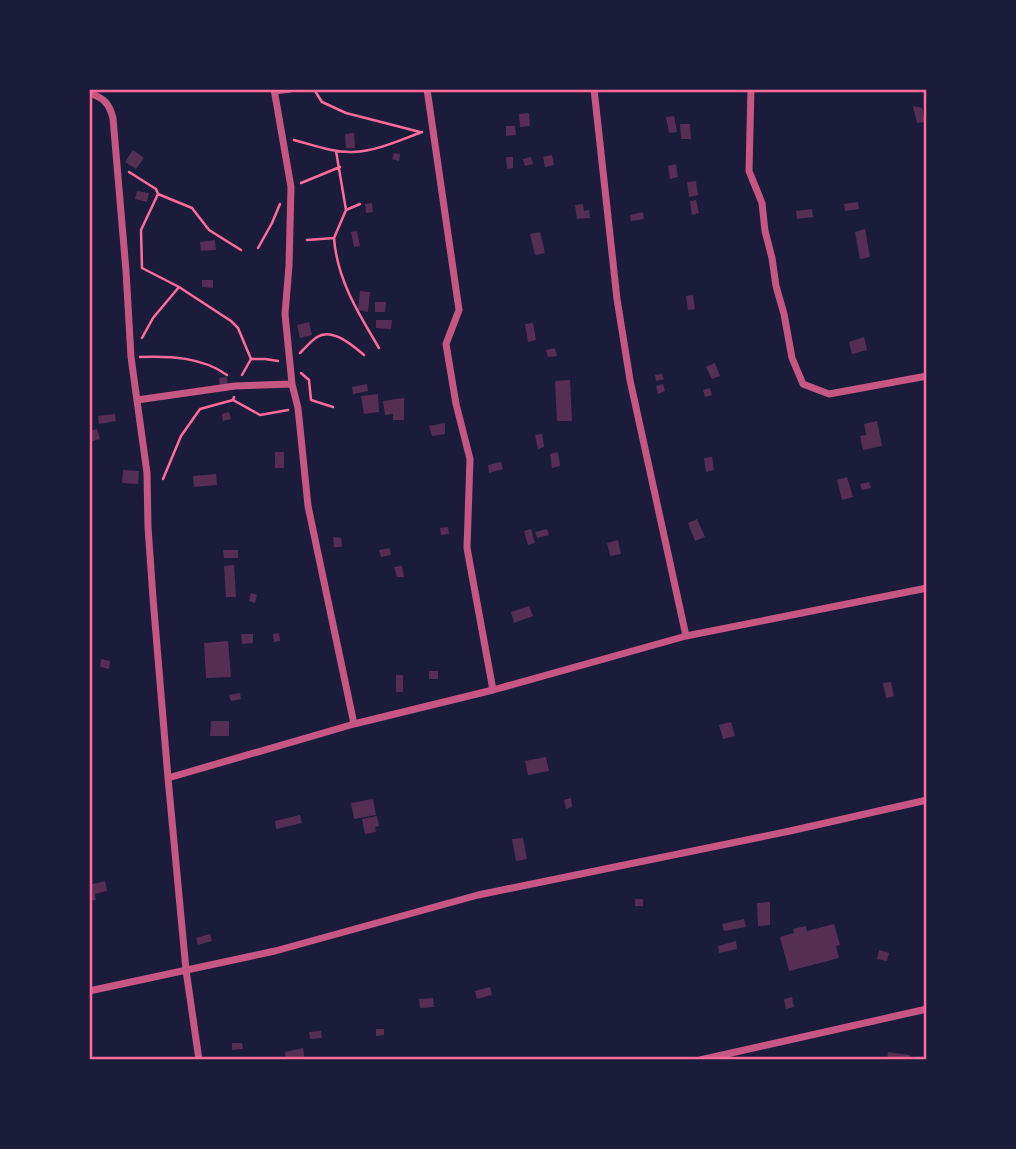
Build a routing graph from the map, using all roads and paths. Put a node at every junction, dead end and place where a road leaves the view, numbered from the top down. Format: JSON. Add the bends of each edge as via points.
{"nodes":[{"id":1,"x":290,"y":89,"type":"edge"},
{"id":2,"x":308,"y":89,"type":"edge"},
{"id":3,"x":428,"y":89,"type":"edge"},
{"id":4,"x":594,"y":89,"type":"edge"},
{"id":5,"x":751,"y":89,"type":"edge"},
{"id":6,"x":274,"y":90,"type":"edge"},
{"id":7,"x":89,"y":93,"type":"edge"},
{"id":8,"x":282,"y":137,"type":"junction"},
{"id":9,"x":336,"y":151,"type":"junction"},
{"id":10,"x":116,"y":164,"type":"junction"},
{"id":11,"x":158,"y":194,"type":"junction"},
{"id":12,"x":360,"y":204,"type":"dead end"},
{"id":13,"x":346,"y":210,"type":"junction"},
{"id":14,"x":334,"y":238,"type":"junction"},
{"id":15,"x":307,"y":240,"type":"dead end"},
{"id":16,"x":242,"y":250,"type":"dead end"},
{"id":17,"x":179,"y":286,"type":"junction"},
{"id":18,"x":142,"y":337,"type":"dead end"},
{"id":19,"x":379,"y":348,"type":"dead end"},
{"id":20,"x":364,"y":355,"type":"dead end"},
{"id":21,"x":131,"y":357,"type":"junction"},
{"id":22,"x":251,"y":359,"type":"junction"},
{"id":23,"x":290,"y":363,"type":"junction"},
{"id":24,"x":927,"y":376,"type":"edge"},
{"id":25,"x":292,"y":384,"type":"junction"},
{"id":26,"x":236,"y":386,"type":"junction"},
{"id":27,"x":137,"y":400,"type":"junction"},
{"id":28,"x":233,"y":400,"type":"junction"},
{"id":29,"x":311,"y":400,"type":"junction"},
{"id":30,"x":333,"y":407,"type":"dead end"},
{"id":31,"x":298,"y":408,"type":"junction"},
{"id":32,"x":163,"y":480,"type":"dead end"},
{"id":33,"x":927,"y":588,"type":"edge"},
{"id":34,"x":686,"y":636,"type":"junction"},
{"id":35,"x":493,"y":690,"type":"junction"},
{"id":36,"x":354,"y":724,"type":"junction"},
{"id":37,"x":168,"y":778,"type":"junction"},
{"id":38,"x":927,"y":800,"type":"edge"},
{"id":39,"x":186,"y":970,"type":"junction"},
{"id":40,"x":89,"y":991,"type":"edge"},
{"id":41,"x":927,"y":1009,"type":"edge"},
{"id":42,"x":200,"y":1060,"type":"edge"},
{"id":43,"x":700,"y":1060,"type":"edge"}],
"edges":[{"from":1,"to":6,"type":"street"},
{"from":2,"to":9,"type":"path","via":[[315,91],[322,103],[346,113],[422,132],[372,150]]},
{"from":3,"to":35,"type":"street","via":[[458,310],[446,344],[470,459],[467,548]]},
{"from":4,"to":34,"type":"street","via":[[630,380]]},
{"from":5,"to":24,"type":"street","via":[[749,170],[762,203],[792,358],[803,384],[830,394]]},
{"from":6,"to":8,"type":"street"},
{"from":7,"to":10,"type":"street","via":[[111,108]]},
{"from":8,"to":9,"type":"path"},
{"from":8,"to":23,"type":"street","via":[[291,187],[285,314]]},
{"from":9,"to":13,"type":"path"},
{"from":10,"to":11,"type":"path"},
{"from":10,"to":21,"type":"street"},
{"from":11,"to":16,"type":"path","via":[[192,208],[209,230]]},
{"from":11,"to":17,"type":"path","via":[[141,230],[142,268]]},
{"from":12,"to":13,"type":"path"},
{"from":13,"to":14,"type":"path"},
{"from":14,"to":15,"type":"path"},
{"from":14,"to":19,"type":"path","via":[[335,257],[353,305]]},
{"from":17,"to":18,"type":"path"},
{"from":17,"to":22,"type":"path","via":[[238,328]]},
{"from":20,"to":23,"type":"path","via":[[340,337],[322,334]]},
{"from":21,"to":26,"type":"path","via":[[169,356],[206,363]]},
{"from":21,"to":27,"type":"street"},
{"from":22,"to":23,"type":"path"},
{"from":22,"to":26,"type":"path"},
{"from":23,"to":25,"type":"street"},
{"from":23,"to":29,"type":"path","via":[[309,380]]},
{"from":25,"to":26,"type":"street"},
{"from":25,"to":31,"type":"street"},
{"from":26,"to":27,"type":"street"},
{"from":26,"to":28,"type":"path"},
{"from":27,"to":37,"type":"street","via":[[147,473]]},
{"from":28,"to":31,"type":"path","via":[[260,415]]},
{"from":28,"to":32,"type":"path","via":[[200,409],[181,436]]},
{"from":29,"to":30,"type":"path"},
{"from":29,"to":31,"type":"path","via":[[307,407]]},
{"from":31,"to":36,"type":"street","via":[[308,506]]},
{"from":33,"to":34,"type":"street"},
{"from":34,"to":35,"type":"street"},
{"from":35,"to":36,"type":"street"},
{"from":36,"to":37,"type":"street"},
{"from":37,"to":39,"type":"street"},
{"from":38,"to":39,"type":"street","via":[[478,895],[275,951]]},
{"from":39,"to":40,"type":"street"},
{"from":39,"to":42,"type":"street"},
{"from":41,"to":43,"type":"street"}]}
